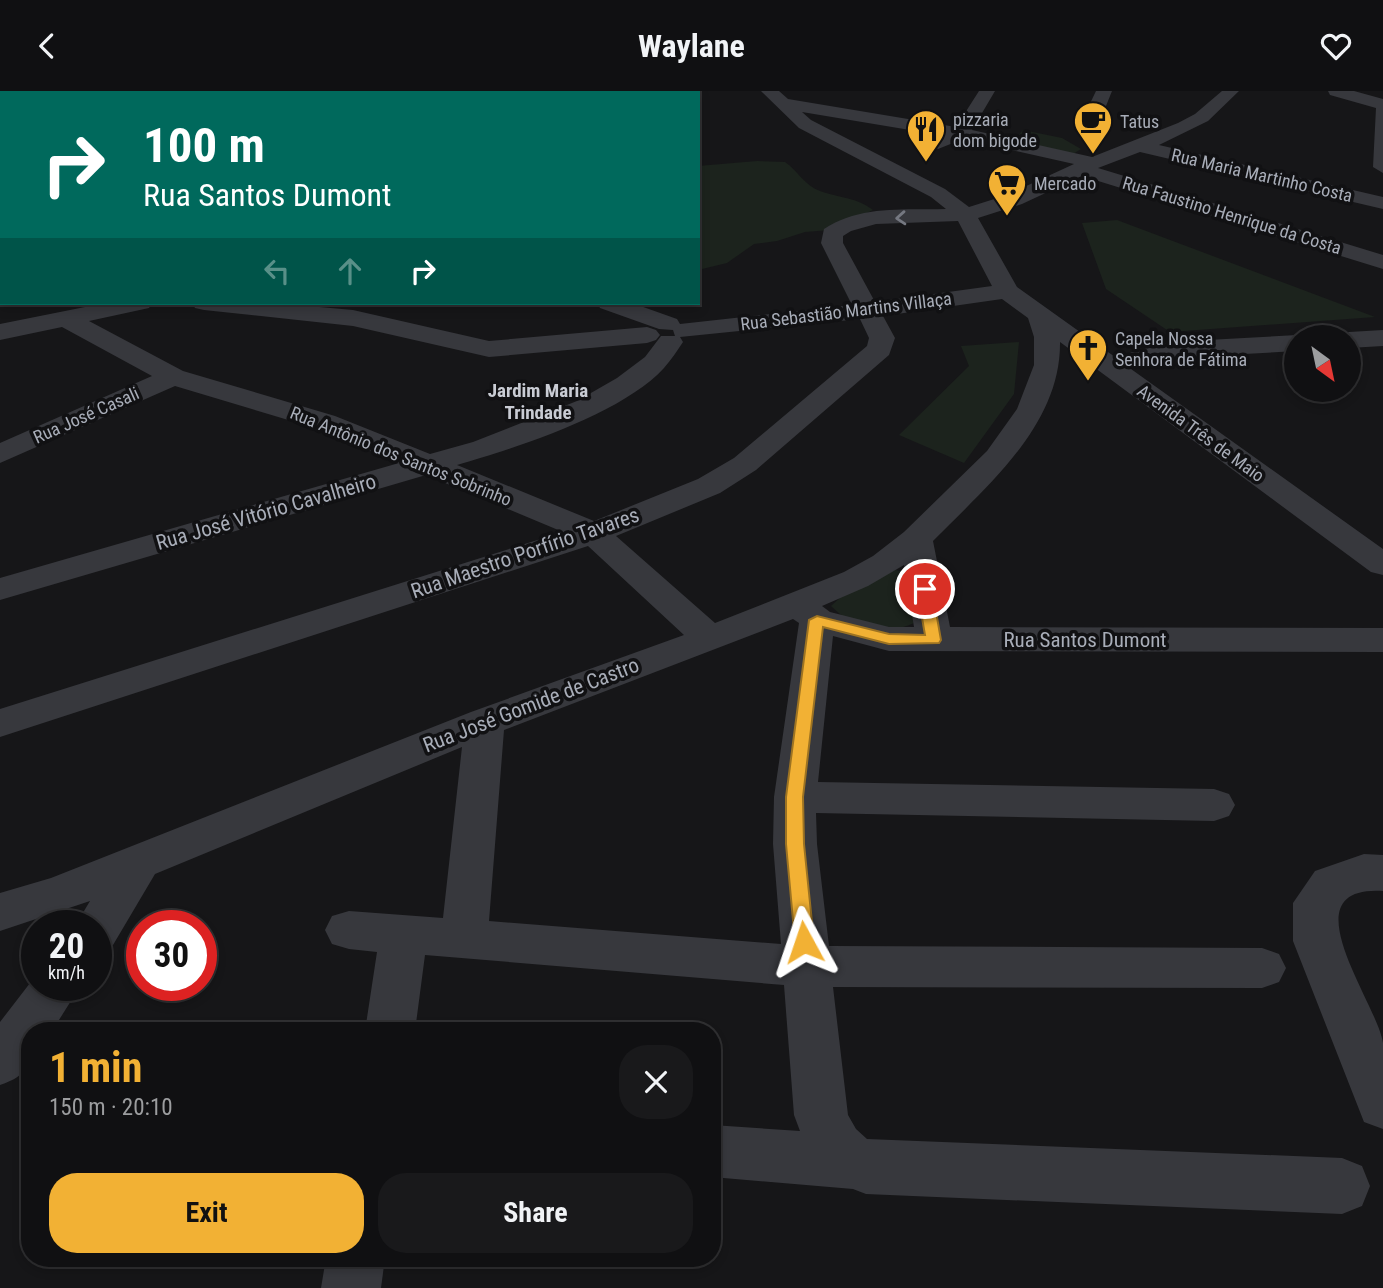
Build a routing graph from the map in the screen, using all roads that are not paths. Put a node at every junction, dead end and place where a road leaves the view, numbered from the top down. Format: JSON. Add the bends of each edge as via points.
{"nodes":[{"id":1,"x":987,"y":91,"type":"edge"},
{"id":2,"x":1104,"y":91,"type":"edge"},
{"id":3,"x":1231,"y":91,"type":"edge"},
{"id":4,"x":1336,"y":91,"type":"edge"},
{"id":5,"x":774,"y":97,"type":"edge"},
{"id":6,"x":866,"y":99,"type":"dead end"},
{"id":7,"x":1383,"y":105,"type":"edge"},
{"id":8,"x":1383,"y":111,"type":"edge"},
{"id":9,"x":851,"y":114,"type":"junction"},
{"id":10,"x":1093,"y":116,"type":"dead end"},
{"id":11,"x":961,"y":133,"type":"junction"},
{"id":12,"x":1141,"y":147,"type":"junction"},
{"id":13,"x":904,"y":158,"type":"junction"},
{"id":14,"x":1086,"y":166,"type":"junction"},
{"id":15,"x":1383,"y":167,"type":"edge"},
{"id":16,"x":1383,"y":177,"type":"edge"},
{"id":17,"x":1380,"y":202,"type":"edge"},
{"id":18,"x":965,"y":214,"type":"junction"},
{"id":19,"x":1383,"y":262,"type":"edge"},
{"id":20,"x":1007,"y":291,"type":"junction"},
{"id":21,"x":131,"y":305,"type":"edge"},
{"id":22,"x":224,"y":305,"type":"edge"},
{"id":23,"x":613,"y":305,"type":"edge"},
{"id":24,"x":866,"y":311,"type":"junction"},
{"id":25,"x":1039,"y":313,"type":"junction"},
{"id":26,"x":65,"y":319,"type":"junction"},
{"id":27,"x":0,"y":332,"type":"edge"},
{"id":28,"x":668,"y":333,"type":"junction"},
{"id":29,"x":1383,"y":338,"type":"edge"},
{"id":30,"x":1362,"y":339,"type":"edge"},
{"id":31,"x":1284,"y":344,"type":"edge"},
{"id":32,"x":1111,"y":366,"type":"junction"},
{"id":33,"x":173,"y":377,"type":"junction"},
{"id":34,"x":0,"y":454,"type":"edge"},
{"id":35,"x":427,"y":465,"type":"junction"},
{"id":36,"x":594,"y":533,"type":"junction"},
{"id":37,"x":916,"y":539,"type":"junction"},
{"id":38,"x":1376,"y":556,"type":"edge"},
{"id":39,"x":0,"y":589,"type":"edge"},
{"id":40,"x":806,"y":612,"type":"junction"},
{"id":41,"x":709,"y":638,"type":"junction"},
{"id":42,"x":934,"y":640,"type":"junction"},
{"id":43,"x":1383,"y":641,"type":"edge"},
{"id":44,"x":485,"y":722,"type":"junction"},
{"id":45,"x":0,"y":723,"type":"edge"},
{"id":46,"x":795,"y":797,"type":"junction"},
{"id":47,"x":1214,"y":805,"type":"dead end"},
{"id":48,"x":140,"y":860,"type":"junction"},
{"id":49,"x":1383,"y":873,"type":"edge"},
{"id":50,"x":109,"y":910,"type":"edge"},
{"id":51,"x":0,"y":912,"type":"edge"},
{"id":52,"x":349,"y":930,"type":"dead end"},
{"id":53,"x":404,"y":934,"type":"junction"},
{"id":54,"x":464,"y":939,"type":"junction"},
{"id":55,"x":807,"y":966,"type":"junction"},
{"id":56,"x":1262,"y":968,"type":"dead end"},
{"id":57,"x":45,"y":1001,"type":"edge"},
{"id":58,"x":30,"y":1022,"type":"edge"},
{"id":59,"x":391,"y":1022,"type":"edge"},
{"id":60,"x":21,"y":1034,"type":"edge"},
{"id":61,"x":0,"y":1062,"type":"edge"},
{"id":62,"x":1383,"y":1104,"type":"edge"},
{"id":63,"x":721,"y":1152,"type":"edge"},
{"id":64,"x":855,"y":1162,"type":"junction"},
{"id":65,"x":1342,"y":1187,"type":"dead end"},
{"id":66,"x":354,"y":1267,"type":"edge"},
{"id":67,"x":351,"y":1288,"type":"edge"}],
"edges":[{"from":1,"to":11,"type":"street"},
{"from":2,"to":10,"type":"street"},
{"from":3,"to":12,"type":"street","via":[[1194,120]]},
{"from":4,"to":7,"type":"street"},
{"from":5,"to":9,"type":"street","name":"Rua Faustino Henrique da Costa"},
{"from":5,"to":13,"type":"street","name":"Avenida Três de Maio","via":[[805,124]]},
{"from":6,"to":9,"type":"street"},
{"from":8,"to":15,"type":"street"},
{"from":9,"to":11,"type":"street","name":"Rua Faustino Henrique da Costa"},
{"from":11,"to":13,"type":"street"},
{"from":11,"to":14,"type":"street","name":"Rua Faustino Henrique da Costa"},
{"from":12,"to":14,"type":"street"},
{"from":12,"to":17,"type":"street","name":"Rua Maria Martinho Costa"},
{"from":13,"to":18,"type":"street","name":"Avenida Três de Maio"},
{"from":14,"to":18,"type":"street"},
{"from":14,"to":19,"type":"street","name":"Rua Faustino Henrique da Costa"},
{"from":16,"to":17,"type":"street"},
{"from":18,"to":20,"type":"street","name":"Avenida Três de Maio"},
{"from":18,"to":24,"type":"street","name":"Rua Maestro Porfírio Tavares","one_way":true,"via":[[864,220],[838,227],[832,243]]},
{"from":20,"to":24,"type":"street","name":"Rua Sebastião Martins Villaça"},
{"from":20,"to":25,"type":"street","name":"Avenida Três de Maio"},
{"from":21,"to":26,"type":"street"},
{"from":22,"to":28,"type":"street","name":"Rua Sebastião Martins Villaça","via":[[353,318],[489,349]]},
{"from":23,"to":28,"type":"street"},
{"from":24,"to":28,"type":"street","name":"Rua Sebastião Martins Villaça"},
{"from":24,"to":36,"type":"street","name":"Rua Maestro Porfírio Tavares","via":[[882,338],[880,349],[745,464],[709,486]]},
{"from":25,"to":32,"type":"street","name":"Avenida Três de Maio"},
{"from":25,"to":37,"type":"street","name":"Rua José Gomide de Castro","via":[[1047,337],[1047,365],[1031,410],[998,457]]},
{"from":26,"to":27,"type":"street"},
{"from":26,"to":33,"type":"street","name":"Rua Antônio dos Santos Sobrinho"},
{"from":28,"to":35,"type":"street","name":"Rua José Vitório Cavalheiro","via":[[654,363],[587,407]]},
{"from":29,"to":30,"type":"street"},
{"from":31,"to":32,"type":"street","via":[[1170,350]]},
{"from":32,"to":38,"type":"street","name":"Avenida Três de Maio"},
{"from":33,"to":34,"type":"street","name":"Rua José Casali"},
{"from":33,"to":35,"type":"street","name":"Rua Antônio dos Santos Sobrinho","via":[[325,422]]},
{"from":35,"to":36,"type":"street","name":"Rua Antônio dos Santos Sobrinho"},
{"from":35,"to":39,"type":"street","name":"Rua José Vitório Cavalheiro"},
{"from":36,"to":41,"type":"street","name":"Rua Antônio dos Santos Sobrinho"},
{"from":36,"to":45,"type":"street","name":"Rua Maestro Porfírio Tavares"},
{"from":37,"to":40,"type":"street","name":"Rua José Gomide de Castro"},
{"from":37,"to":42,"type":"street"},
{"from":40,"to":41,"type":"street","name":"Rua José Gomide de Castro"},
{"from":40,"to":42,"type":"street","name":"Rua Santos Dumont","via":[[889,639]]},
{"from":40,"to":46,"type":"street"},
{"from":41,"to":44,"type":"street","name":"Rua José Gomide de Castro"},
{"from":42,"to":43,"type":"street","name":"Rua Santos Dumont"},
{"from":44,"to":48,"type":"street","name":"Rua José Gomide de Castro"},
{"from":44,"to":54,"type":"street"},
{"from":46,"to":47,"type":"street"},
{"from":46,"to":55,"type":"street"},
{"from":48,"to":50,"type":"street"},
{"from":48,"to":51,"type":"street","name":"Rua José Gomide de Castro","via":[[62,893]]},
{"from":49,"to":62,"type":"street","via":[[1364,872],[1331,884],[1316,902],[1317,941]]},
{"from":52,"to":53,"type":"street"},
{"from":53,"to":54,"type":"street"},
{"from":53,"to":59,"type":"street"},
{"from":54,"to":55,"type":"street"},
{"from":55,"to":56,"type":"street"},
{"from":55,"to":64,"type":"street","via":[[821,1115],[831,1142]]},
{"from":57,"to":58,"type":"street"},
{"from":60,"to":61,"type":"street"},
{"from":63,"to":64,"type":"street"},
{"from":64,"to":65,"type":"street","via":[[866,1167]]},
{"from":66,"to":67,"type":"street"}]}
